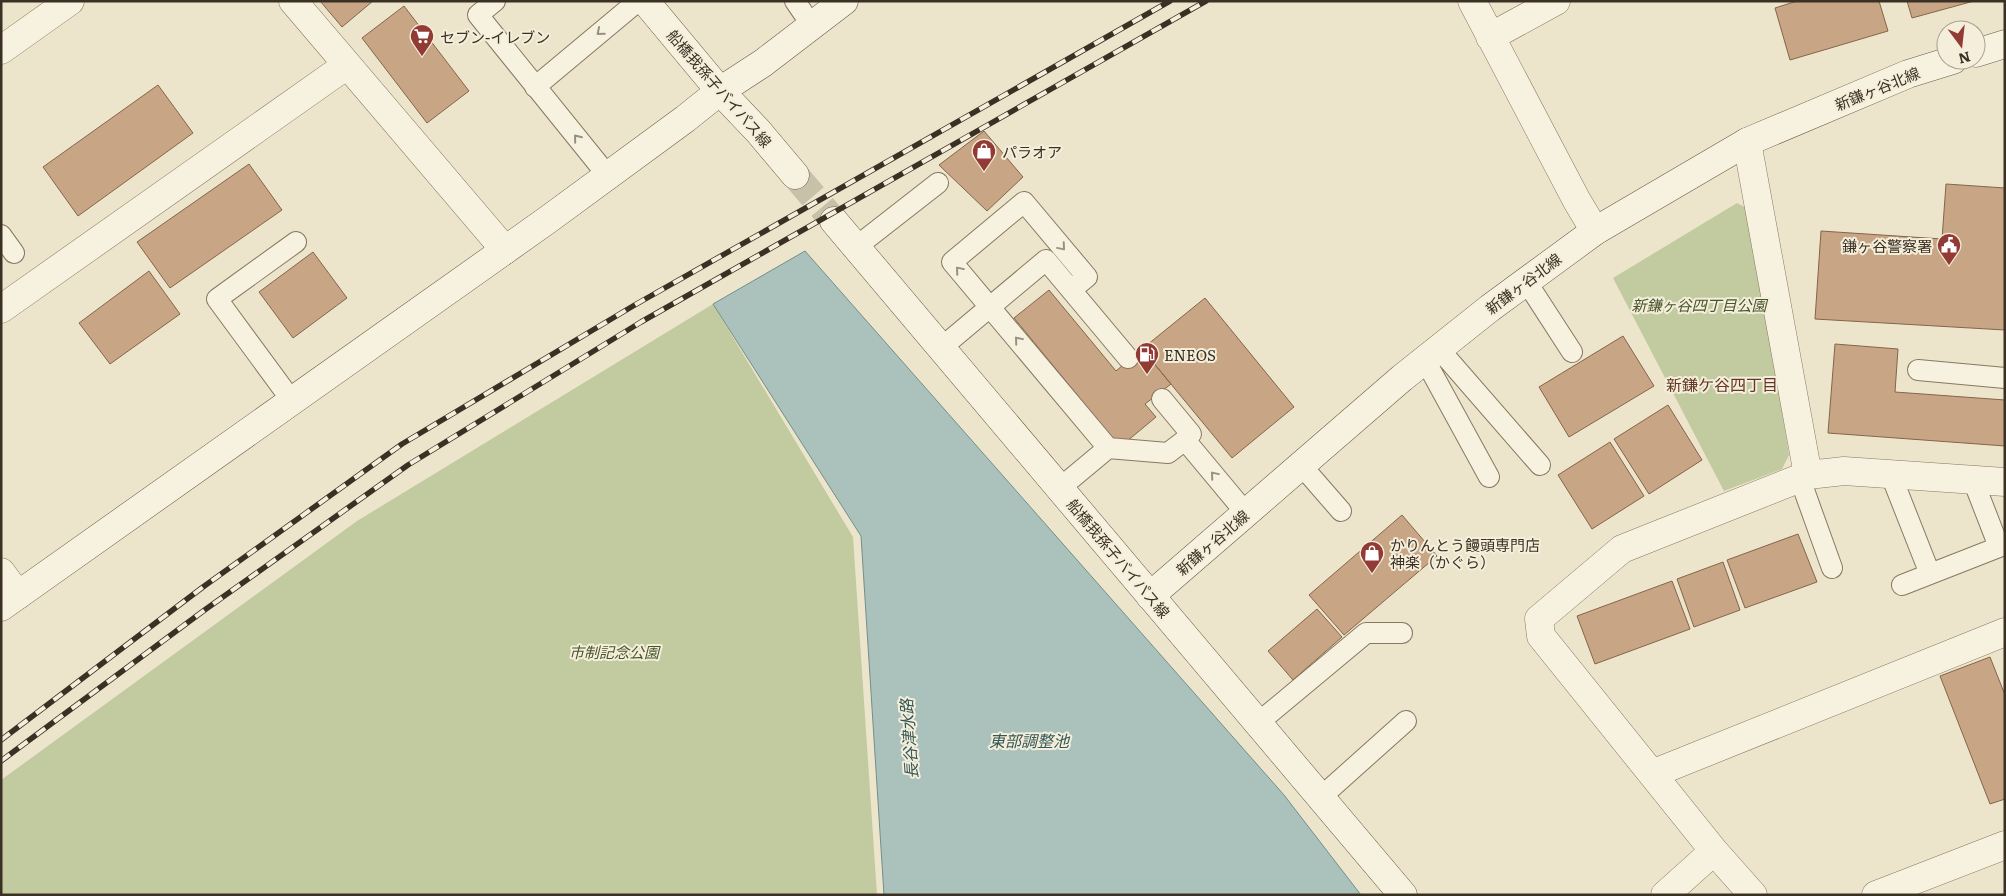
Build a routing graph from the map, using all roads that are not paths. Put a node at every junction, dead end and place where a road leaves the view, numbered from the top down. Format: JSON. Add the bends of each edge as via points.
{"nodes":[{"id":1,"x":70,"y":1,"type":"edge"},
{"id":2,"x":293,"y":1,"type":"edge"},
{"id":3,"x":495,"y":1,"type":"edge"},
{"id":4,"x":638,"y":1,"type":"edge"},
{"id":5,"x":645,"y":1,"type":"edge"},
{"id":6,"x":795,"y":1,"type":"edge"},
{"id":7,"x":844,"y":1,"type":"edge"},
{"id":8,"x":1472,"y":1,"type":"edge"},
{"id":9,"x":1556,"y":1,"type":"edge"},
{"id":10,"x":812,"y":26,"type":"junction"},
{"id":11,"x":1490,"y":37,"type":"junction"},
{"id":12,"x":2005,"y":44,"type":"edge"},
{"id":13,"x":1,"y":50,"type":"edge"},
{"id":14,"x":1986,"y":50,"type":"edge"},
{"id":15,"x":347,"y":65,"type":"junction"},
{"id":16,"x":1936,"y":65,"type":"edge"},
{"id":17,"x":535,"y":87,"type":"junction"},
{"id":18,"x":720,"y":91,"type":"junction"},
{"id":19,"x":1747,"y":142,"type":"junction"},
{"id":20,"x":795,"y":175,"type":"tunnel mouth"},
{"id":21,"x":608,"y":176,"type":"junction"},
{"id":22,"x":938,"y":183,"type":"dead end"},
{"id":23,"x":834,"y":221,"type":"tunnel mouth"},
{"id":24,"x":1595,"y":231,"type":"junction"},
{"id":25,"x":1,"y":235,"type":"edge"},
{"id":26,"x":296,"y":242,"type":"dead end"},
{"id":27,"x":856,"y":247,"type":"junction"},
{"id":28,"x":505,"y":250,"type":"junction"},
{"id":29,"x":14,"y":253,"type":"dead end"},
{"id":30,"x":1526,"y":281,"type":"junction"},
{"id":31,"x":1071,"y":290,"type":"junction"},
{"id":32,"x":990,"y":307,"type":"junction"},
{"id":33,"x":1,"y":309,"type":"edge"},
{"id":34,"x":941,"y":348,"type":"junction"},
{"id":35,"x":1116,"y":351,"type":"dead end"},
{"id":36,"x":1572,"y":352,"type":"dead end"},
{"id":37,"x":1431,"y":354,"type":"junction"},
{"id":38,"x":1918,"y":370,"type":"dead end"},
{"id":39,"x":2005,"y":378,"type":"edge"},
{"id":40,"x":1162,"y":399,"type":"dead end"},
{"id":41,"x":292,"y":401,"type":"junction"},
{"id":42,"x":1185,"y":440,"type":"junction"},
{"id":43,"x":1108,"y":448,"type":"junction"},
{"id":44,"x":1301,"y":465,"type":"junction"},
{"id":45,"x":1540,"y":465,"type":"dead end"},
{"id":46,"x":1891,"y":475,"type":"junction"},
{"id":47,"x":1489,"y":477,"type":"dead end"},
{"id":48,"x":1804,"y":477,"type":"junction"},
{"id":49,"x":1973,"y":480,"type":"junction"},
{"id":50,"x":2005,"y":482,"type":"edge"},
{"id":51,"x":1060,"y":488,"type":"junction"},
{"id":52,"x":1341,"y":511,"type":"dead end"},
{"id":53,"x":1245,"y":512,"type":"junction"},
{"id":54,"x":1832,"y":568,"type":"dead end"},
{"id":55,"x":1,"y":572,"type":"edge"},
{"id":56,"x":1930,"y":574,"type":"junction"},
{"id":57,"x":1902,"y":585,"type":"dead end"},
{"id":58,"x":1150,"y":596,"type":"junction"},
{"id":59,"x":10,"y":601,"type":"edge"},
{"id":60,"x":2005,"y":632,"type":"edge"},
{"id":61,"x":1402,"y":634,"type":"dead end"},
{"id":62,"x":1406,"y":721,"type":"dead end"},
{"id":63,"x":1258,"y":723,"type":"junction"},
{"id":64,"x":1652,"y":774,"type":"junction"},
{"id":65,"x":1321,"y":797,"type":"junction"},
{"id":66,"x":2005,"y":845,"type":"edge"},
{"id":67,"x":1714,"y":851,"type":"junction"},
{"id":68,"x":1403,"y":895,"type":"edge"},
{"id":69,"x":1665,"y":895,"type":"edge"},
{"id":70,"x":1754,"y":895,"type":"edge"},
{"id":71,"x":1876,"y":895,"type":"edge"}],
"edges":[{"from":1,"to":13,"type":"street"},
{"from":2,"to":15,"type":"street"},
{"from":3,"to":17,"type":"lane","via":[[478,15]]},
{"from":4,"to":17,"type":"lane","one_way":true},
{"from":5,"to":18,"type":"street","name":"船橋我孫子バイパス線"},
{"from":6,"to":10,"type":"lane"},
{"from":7,"to":10,"type":"street"},
{"from":8,"to":11,"type":"street"},
{"from":9,"to":11,"type":"street"},
{"from":10,"to":18,"type":"street"},
{"from":11,"to":24,"type":"street"},
{"from":12,"to":14,"type":"street"},
{"from":15,"to":28,"type":"street"},
{"from":15,"to":33,"type":"street"},
{"from":16,"to":19,"type":"street","name":"新鎌ヶ谷北線"},
{"from":21,"to":17,"type":"lane","one_way":true},
{"from":18,"to":20,"type":"street","name":"船橋我孫子バイパス線"},
{"from":18,"to":21,"type":"street"},
{"from":19,"to":24,"type":"street","name":"新鎌ヶ谷北線"},
{"from":19,"to":48,"type":"street"},
{"from":21,"to":28,"type":"street"},
{"from":22,"to":27,"type":"lane"},
{"from":23,"to":27,"type":"street","name":"船橋我孫子バイパス線"},
{"from":24,"to":30,"type":"street","name":"新鎌ヶ谷北線"},
{"from":25,"to":29,"type":"lane"},
{"from":26,"to":41,"type":"lane","via":[[217,299]]},
{"from":27,"to":34,"type":"street","name":"船橋我孫子バイパス線"},
{"from":28,"to":41,"type":"street"},
{"from":30,"to":36,"type":"lane"},
{"from":30,"to":37,"type":"street","name":"新鎌ヶ谷北線"},
{"from":31,"to":32,"type":"lane","via":[[1046,260]]},
{"from":32,"to":31,"type":"lane","one_way":true,"via":[[952,262],[1024,202],[1087,277]]},
{"from":31,"to":35,"type":"lane","via":[[1083,315]]},
{"from":32,"to":34,"type":"lane"},
{"from":43,"to":32,"type":"lane","one_way":true,"via":[[1088,418],[1036,355]]},
{"from":34,"to":51,"type":"street","name":"船橋我孫子バイパス線"},
{"from":37,"to":44,"type":"street","name":"新鎌ヶ谷北線"},
{"from":37,"to":45,"type":"lane"},
{"from":37,"to":47,"type":"lane"},
{"from":38,"to":39,"type":"lane"},
{"from":40,"to":42,"type":"lane","via":[[1191,434]]},
{"from":41,"to":59,"type":"street"},
{"from":42,"to":43,"type":"lane","via":[[1168,454]]},
{"from":53,"to":42,"type":"lane","one_way":true},
{"from":43,"to":51,"type":"lane"},
{"from":44,"to":52,"type":"lane"},
{"from":44,"to":53,"type":"street","name":"新鎌ヶ谷北線"},
{"from":46,"to":48,"type":"street","via":[[1844,471]]},
{"from":46,"to":49,"type":"street"},
{"from":46,"to":56,"type":"lane"},
{"from":48,"to":54,"type":"lane"},
{"from":48,"to":64,"type":"street","via":[[1622,549],[1540,619],[1541,636]]},
{"from":49,"to":50,"type":"street"},
{"from":49,"to":56,"type":"lane","via":[[1999,547]]},
{"from":51,"to":58,"type":"street","name":"船橋我孫子バイパス線"},
{"from":53,"to":58,"type":"street","name":"新鎌ヶ谷北線"},
{"from":55,"to":59,"type":"street"},
{"from":56,"to":57,"type":"lane"},
{"from":58,"to":63,"type":"street","name":"船橋我孫子バイパス線"},
{"from":60,"to":64,"type":"street"},
{"from":61,"to":63,"type":"lane","via":[[1366,633]]},
{"from":62,"to":65,"type":"lane"},
{"from":63,"to":65,"type":"street","name":"船橋我孫子バイパス線"},
{"from":64,"to":67,"type":"street"},
{"from":65,"to":68,"type":"street","name":"船橋我孫子バイパス線"},
{"from":66,"to":71,"type":"street"},
{"from":67,"to":69,"type":"street"},
{"from":67,"to":70,"type":"street"}]}
